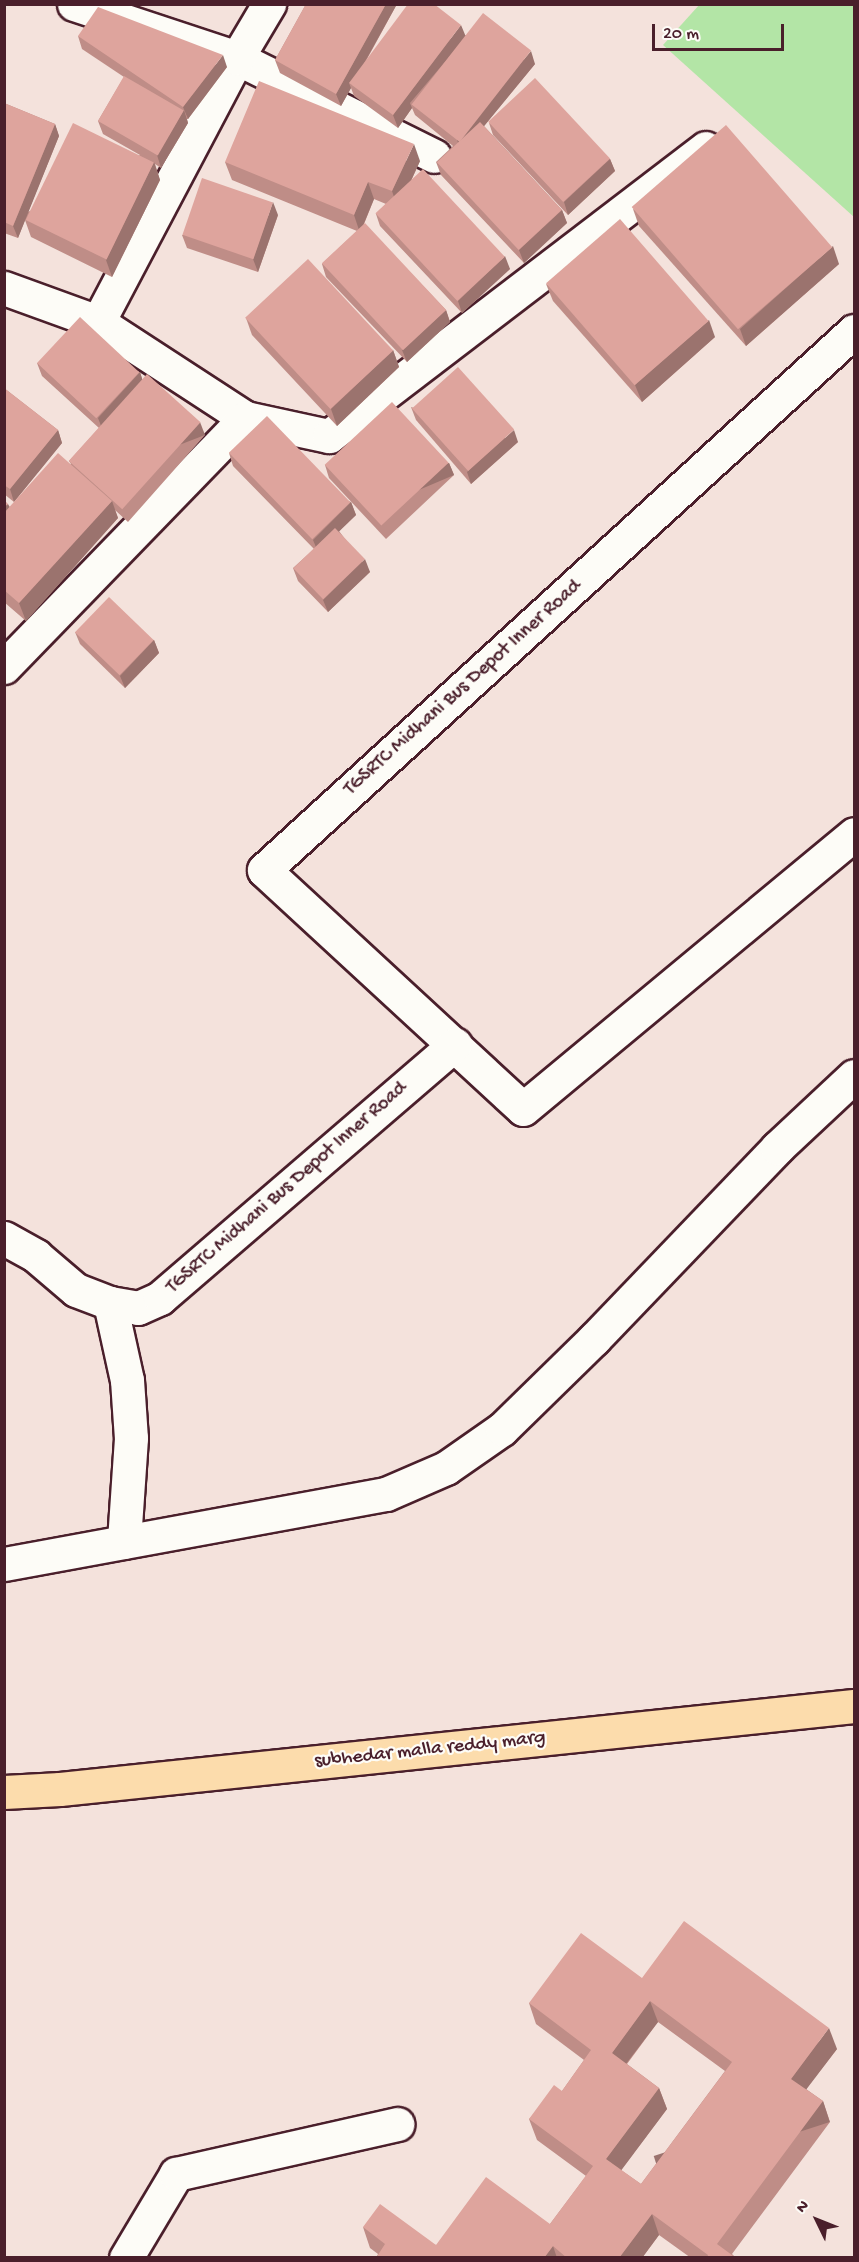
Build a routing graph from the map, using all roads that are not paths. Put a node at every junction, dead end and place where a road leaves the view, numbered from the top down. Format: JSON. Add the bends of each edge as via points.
{"nodes":[{"id":1,"x":74,"y":4,"type":"edge"},
{"id":2,"x":269,"y":4,"type":"edge"},
{"id":3,"x":237,"y":58,"type":"junction"},
{"id":4,"x":720,"y":137,"type":"edge"},
{"id":5,"x":434,"y":156,"type":"dead end"},
{"id":6,"x":4,"y":288,"type":"edge"},
{"id":7,"x":98,"y":322,"type":"junction"},
{"id":8,"x":855,"y":331,"type":"edge"},
{"id":9,"x":245,"y":418,"type":"junction"},
{"id":10,"x":4,"y":667,"type":"edge"},
{"id":11,"x":855,"y":834,"type":"edge"},
{"id":12,"x":454,"y":1044,"type":"junction"},
{"id":13,"x":855,"y":1076,"type":"edge"},
{"id":14,"x":4,"y":1238,"type":"edge"},
{"id":15,"x":110,"y":1303,"type":"junction"},
{"id":16,"x":124,"y":1542,"type":"junction"},
{"id":17,"x":4,"y":1564,"type":"edge"},
{"id":18,"x":855,"y":1706,"type":"edge"},
{"id":19,"x":4,"y":1792,"type":"edge"},
{"id":20,"x":397,"y":2124,"type":"dead end"},
{"id":21,"x":126,"y":2258,"type":"edge"}],
"edges":[{"from":1,"to":3,"type":"street"},
{"from":2,"to":3,"type":"street"},
{"from":3,"to":5,"type":"street"},
{"from":3,"to":7,"type":"street"},
{"from":4,"to":9,"type":"street","via":[[328,436]]},
{"from":6,"to":7,"type":"street"},
{"from":7,"to":9,"type":"street"},
{"from":8,"to":12,"type":"street","name":"TGSRTC Midhani Bus Depot Inner Road","via":[[264,870]]},
{"from":9,"to":10,"type":"street"},
{"from":11,"to":12,"type":"street","name":"TGSRTC Midhani Bus Depot Inner Road","via":[[523,1109]]},
{"from":12,"to":15,"type":"street","name":"TGSRTC Midhani Bus Depot Inner Road","via":[[160,1298],[138,1308]]},
{"from":13,"to":16,"type":"street","via":[[777,1148],[502,1429],[446,1468],[386,1494]]},
{"from":14,"to":15,"type":"street","name":"TGSRTC Midhani Bus Depot Inner Road","via":[[36,1256],[76,1290]]},
{"from":15,"to":16,"type":"street","via":[[127,1380],[131,1438]]},
{"from":16,"to":17,"type":"street"},
{"from":18,"to":19,"type":"main road","name":"subhedar malla reddy marg"},
{"from":20,"to":21,"type":"street","via":[[176,2174]]}]}
